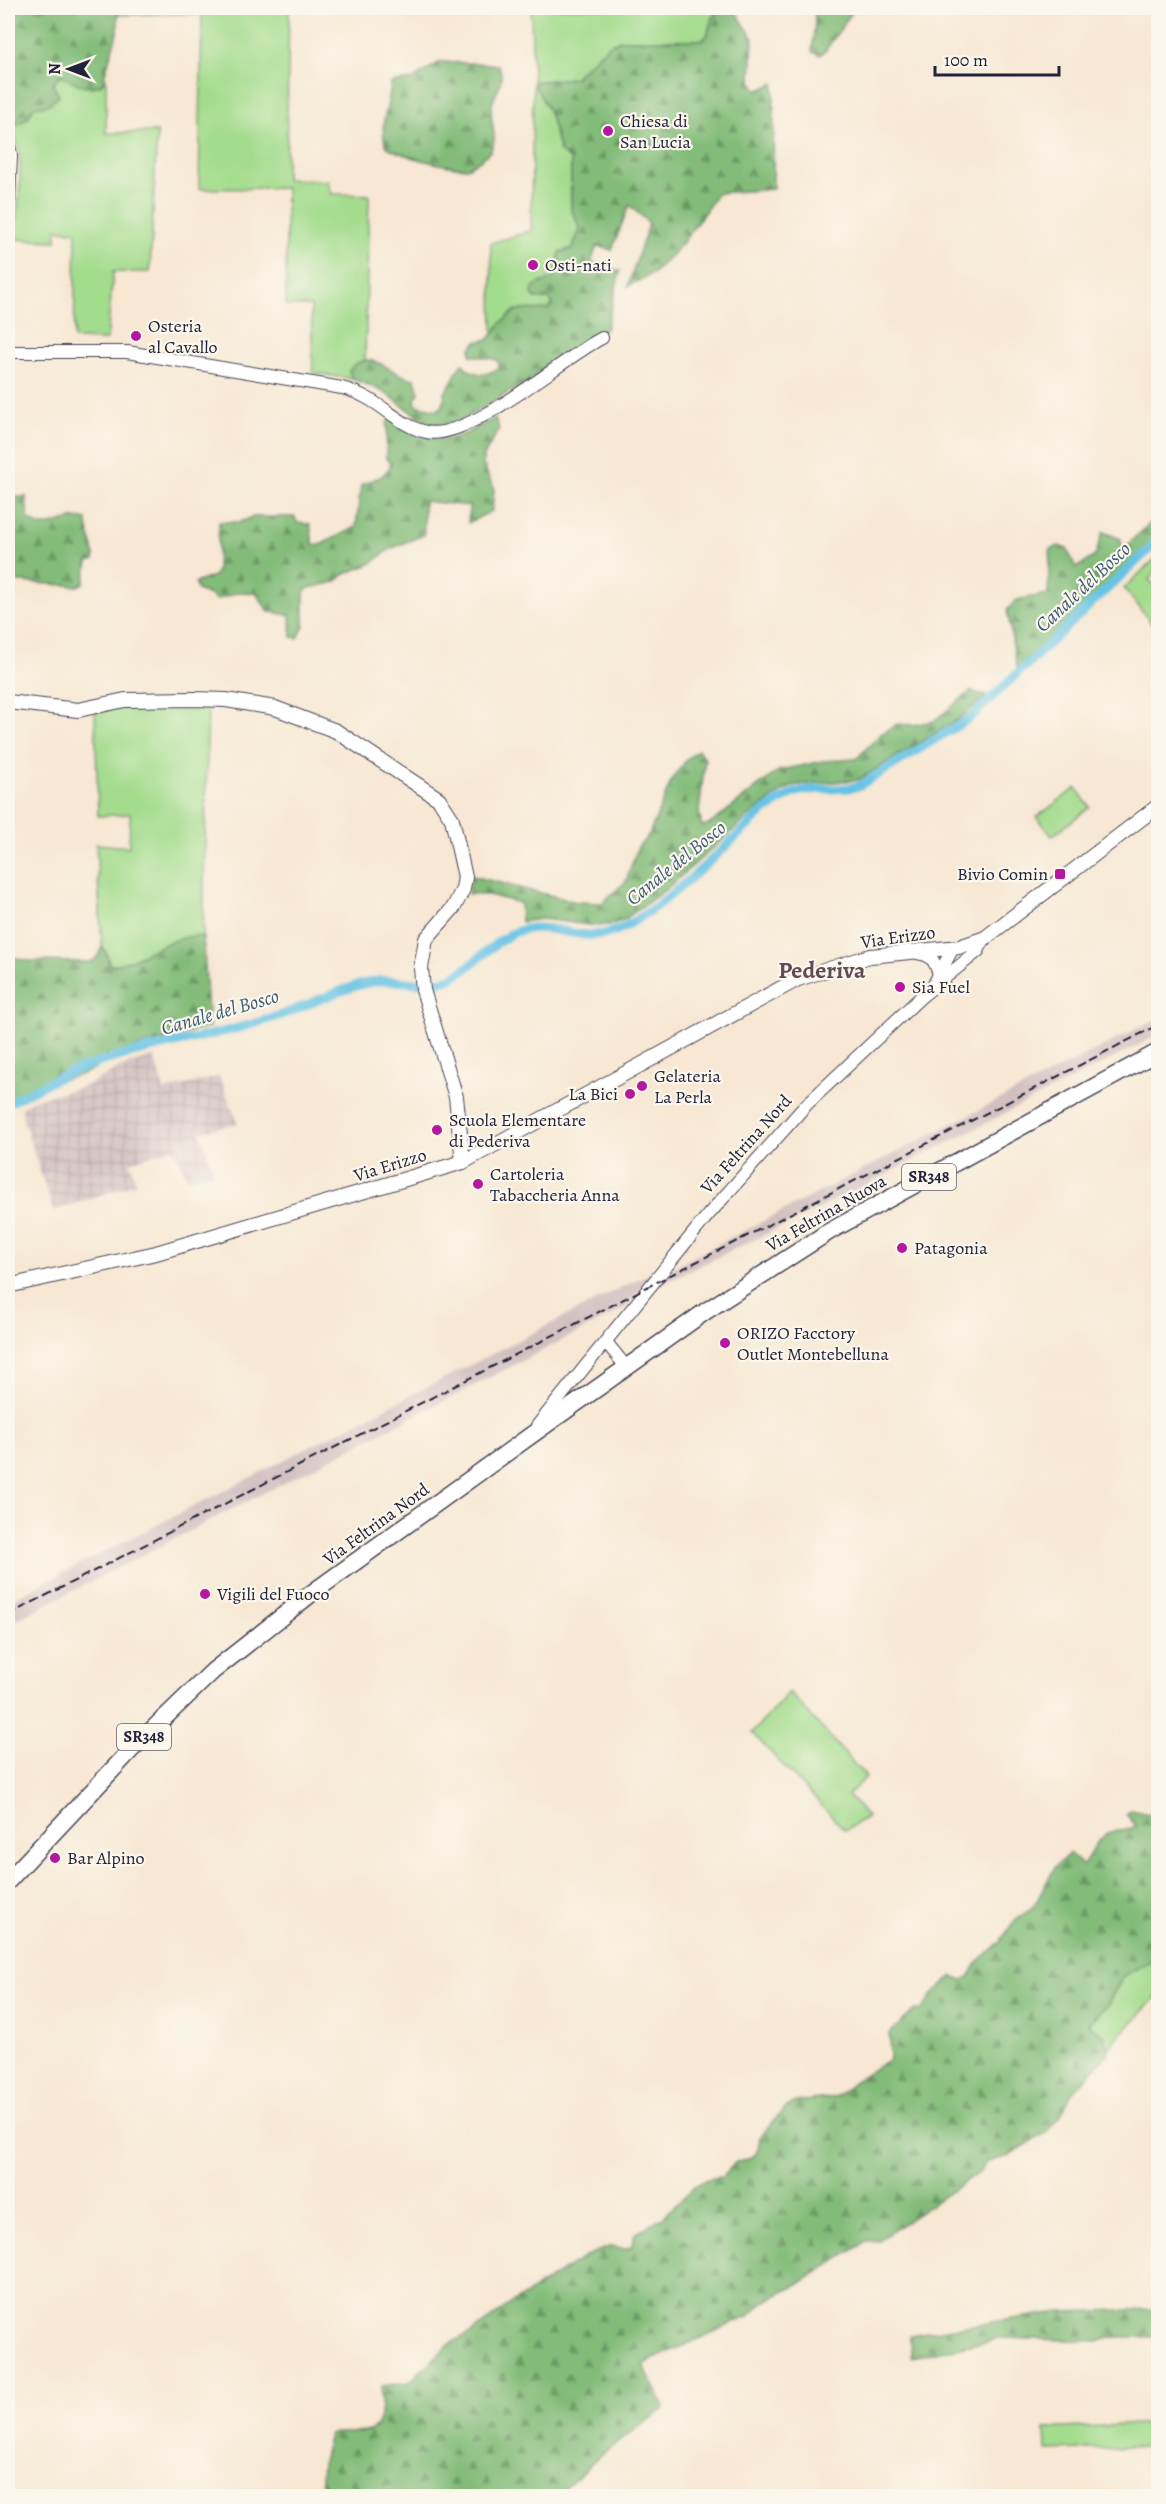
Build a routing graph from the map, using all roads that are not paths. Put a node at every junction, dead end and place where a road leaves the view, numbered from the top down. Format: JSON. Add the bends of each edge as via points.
{"nodes":[{"id":1,"x":8,"y":145,"type":"edge"},
{"id":2,"x":8,"y":200,"type":"edge"},
{"id":3,"x":602,"y":338,"type":"dead end"},
{"id":4,"x":8,"y":352,"type":"edge"},
{"id":5,"x":8,"y":702,"type":"edge"},
{"id":6,"x":1158,"y":806,"type":"edge"},
{"id":7,"x":986,"y":938,"type":"junction"},
{"id":8,"x":956,"y":947,"type":"junction"},
{"id":9,"x":909,"y":952,"type":"junction"},
{"id":10,"x":960,"y":965,"type":"junction"},
{"id":11,"x":939,"y":974,"type":"junction"},
{"id":12,"x":932,"y":988,"type":"junction"},
{"id":13,"x":1158,"y":1052,"type":"edge"},
{"id":14,"x":463,"y":1162,"type":"junction"},
{"id":15,"x":8,"y":1286,"type":"edge"},
{"id":16,"x":606,"y":1342,"type":"junction"},
{"id":17,"x":627,"y":1368,"type":"junction"},
{"id":18,"x":531,"y":1436,"type":"junction"},
{"id":19,"x":8,"y":1881,"type":"edge"}],
"edges":[{"from":1,"to":2,"type":"main road"},
{"from":3,"to":4,"type":"street","via":[[466,425],[444,433],[411,426],[370,397],[342,388],[126,352]]},
{"from":5,"to":14,"type":"main road","via":[[78,710],[148,699],[254,704],[325,726],[439,799],[448,811],[465,877],[454,907],[426,939],[420,959],[422,980],[456,1097]]},
{"from":6,"to":7,"type":"main road","name":"Via Feltrina Nord"},
{"from":7,"to":8,"type":"main road","name":"Via Erizzo"},
{"from":7,"to":10,"type":"street","name":"Via Feltrina Nord","via":[[978,951]]},
{"from":8,"to":9,"type":"main road","name":"Via Erizzo"},
{"from":8,"to":10,"type":"street"},
{"from":8,"to":11,"type":"street","name":"Via Feltrina Nord"},
{"from":9,"to":11,"type":"street","via":[[929,954]]},
{"from":9,"to":14,"type":"main road","name":"Via Erizzo","via":[[870,956],[798,979]]},
{"from":10,"to":12,"type":"street","name":"Via Feltrina Nord"},
{"from":11,"to":12,"type":"street","name":"Via Feltrina Nord"},
{"from":12,"to":16,"type":"street","name":"Via Feltrina Nord","via":[[806,1105],[708,1215]]},
{"from":13,"to":17,"type":"main road","name":"Via Feltrina Nuova","number":"SR348","via":[[830,1231],[720,1301]]},
{"from":14,"to":15,"type":"main road","name":"Via Erizzo","via":[[156,1253]]},
{"from":16,"to":17,"type":"street"},
{"from":16,"to":18,"type":"street","name":"Via Feltrina Nord"},
{"from":17,"to":18,"type":"main road","name":"Via Feltrina Nuova","number":"SR348"},
{"from":18,"to":19,"type":"main road","name":"Via Feltrina Nord","number":"SR348","via":[[312,1593],[213,1671],[130,1750]]}]}
